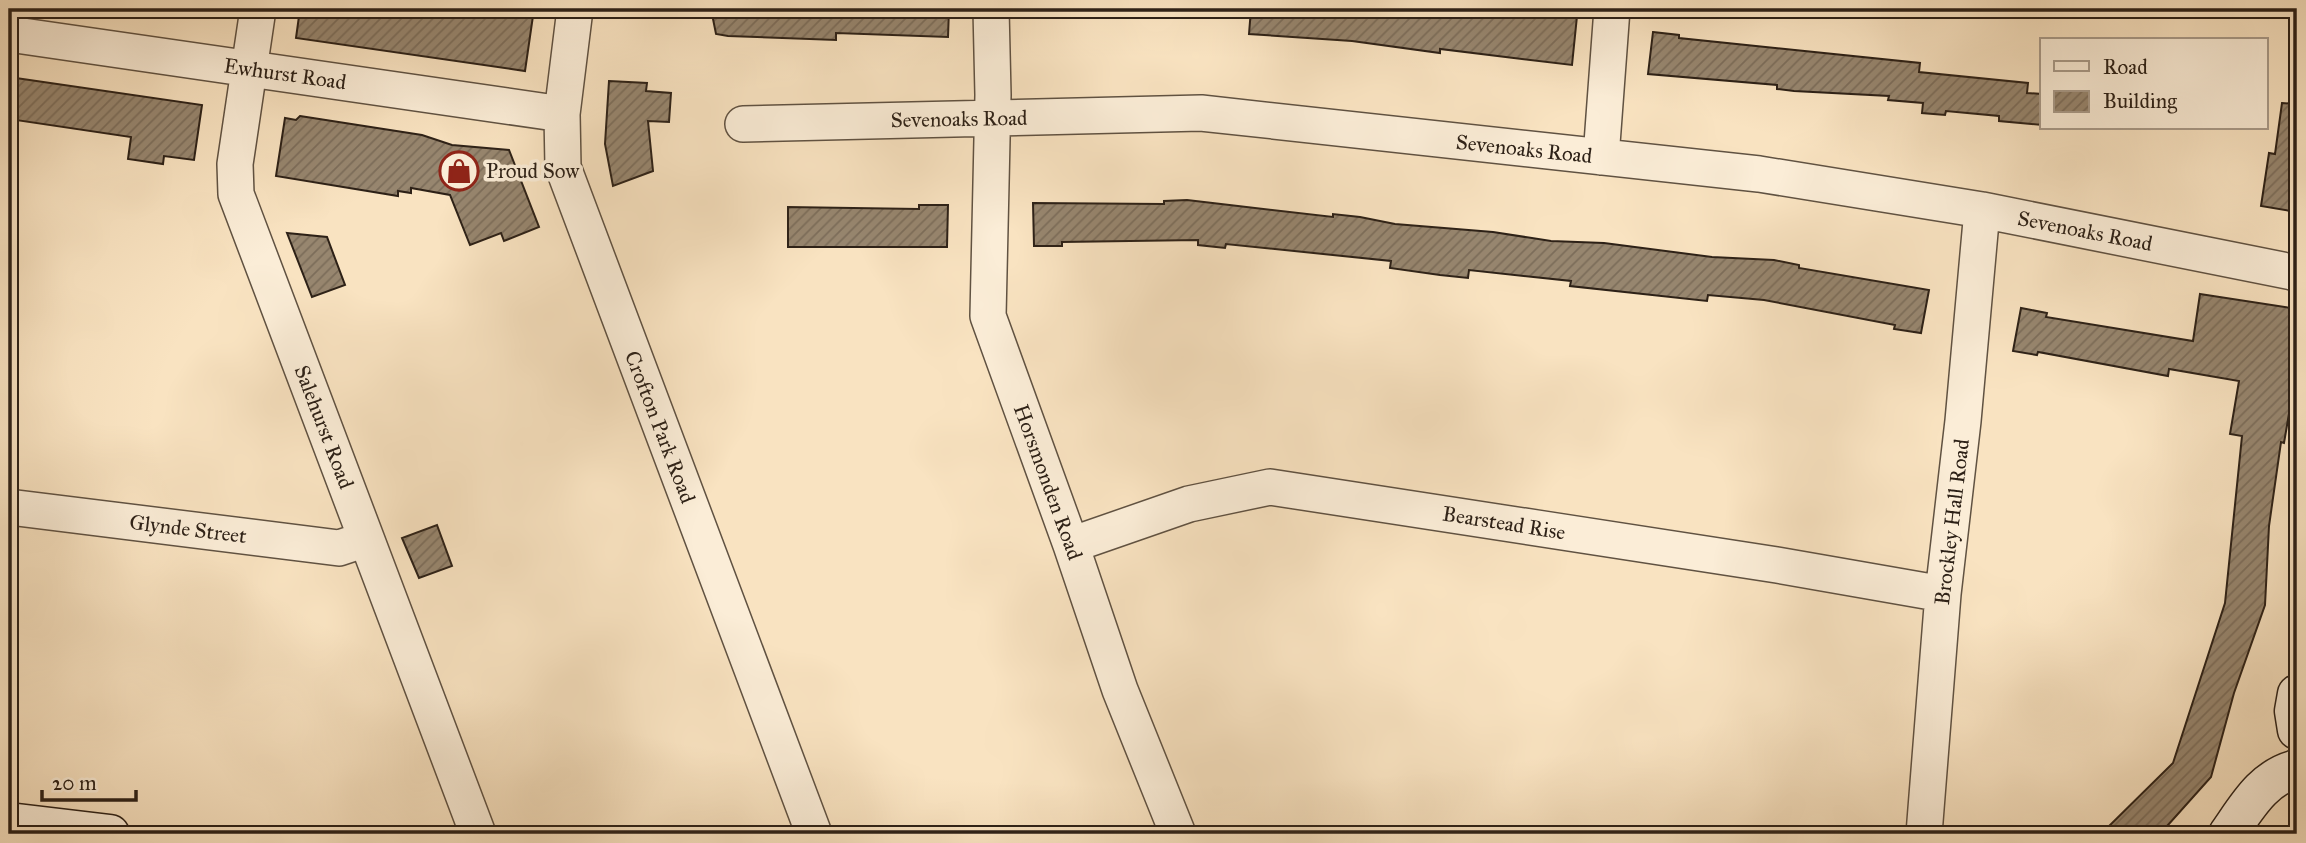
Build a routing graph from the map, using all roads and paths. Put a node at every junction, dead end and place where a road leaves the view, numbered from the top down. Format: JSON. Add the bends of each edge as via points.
{"nodes":[{"id":1,"x":258,"y":9,"type":"edge"},
{"id":2,"x":575,"y":9,"type":"edge"},
{"id":3,"x":991,"y":9,"type":"edge"},
{"id":4,"x":1612,"y":9,"type":"edge"},
{"id":5,"x":9,"y":34,"type":"edge"},
{"id":6,"x":249,"y":69,"type":"junction"},
{"id":7,"x":562,"y":114,"type":"junction"},
{"id":8,"x":993,"y":118,"type":"junction"},
{"id":9,"x":743,"y":124,"type":"dead end"},
{"id":10,"x":1601,"y":157,"type":"junction"},
{"id":11,"x":1982,"y":210,"type":"junction"},
{"id":12,"x":2297,"y":273,"type":"edge"},
{"id":13,"x":9,"y":507,"type":"edge"},
{"id":14,"x":366,"y":539,"type":"junction"},
{"id":15,"x":1071,"y":545,"type":"junction"},
{"id":16,"x":1943,"y":594,"type":"junction"},
{"id":17,"x":2297,"y":694,"type":"edge"},
{"id":18,"x":2297,"y":730,"type":"edge"},
{"id":19,"x":2297,"y":769,"type":"edge"},
{"id":20,"x":9,"y":822,"type":"edge"},
{"id":21,"x":110,"y":834,"type":"edge"},
{"id":22,"x":478,"y":834,"type":"edge"},
{"id":23,"x":814,"y":834,"type":"edge"},
{"id":24,"x":1178,"y":834,"type":"edge"},
{"id":25,"x":1924,"y":834,"type":"edge"},
{"id":26,"x":2228,"y":834,"type":"edge"}],
"edges":[{"from":1,"to":6,"type":"street","name":"Salehurst Road"},
{"from":2,"to":7,"type":"street","name":"Crofton Park Road"},
{"from":3,"to":8,"type":"street","name":"Horsmonden Road"},
{"from":4,"to":10,"type":"street"},
{"from":5,"to":6,"type":"street","name":"Ewhurst Road"},
{"from":6,"to":7,"type":"street","name":"Ewhurst Road"},
{"from":6,"to":14,"type":"street","name":"Salehurst Road","via":[[235,164],[236,194]]},
{"from":7,"to":23,"type":"street","name":"Crofton Park Road","via":[[563,167]]},
{"from":8,"to":9,"type":"street","name":"Sevenoaks Road"},
{"from":8,"to":10,"type":"street","name":"Sevenoaks Road","via":[[1201,113]]},
{"from":8,"to":15,"type":"street","name":"Horsmonden Road","via":[[988,316]]},
{"from":10,"to":11,"type":"street","name":"Sevenoaks Road","via":[[1759,173]]},
{"from":11,"to":12,"type":"street","name":"Sevenoaks Road"},
{"from":11,"to":16,"type":"street","name":"Brockley Hall Road"},
{"from":13,"to":14,"type":"street","name":"Glynde Street","via":[[339,548]]},
{"from":14,"to":22,"type":"street","name":"Salehurst Road"},
{"from":15,"to":16,"type":"street","name":"Bearstead Rise","via":[[1189,504],[1270,487]]},
{"from":15,"to":24,"type":"street","name":"Horsmonden Road","via":[[1120,691]]},
{"from":16,"to":25,"type":"street","name":"Brockley Hall Road"},
{"from":17,"to":18,"type":"street"},
{"from":19,"to":26,"type":"street","via":[[2262,787]]},
{"from":20,"to":21,"type":"street"}]}
